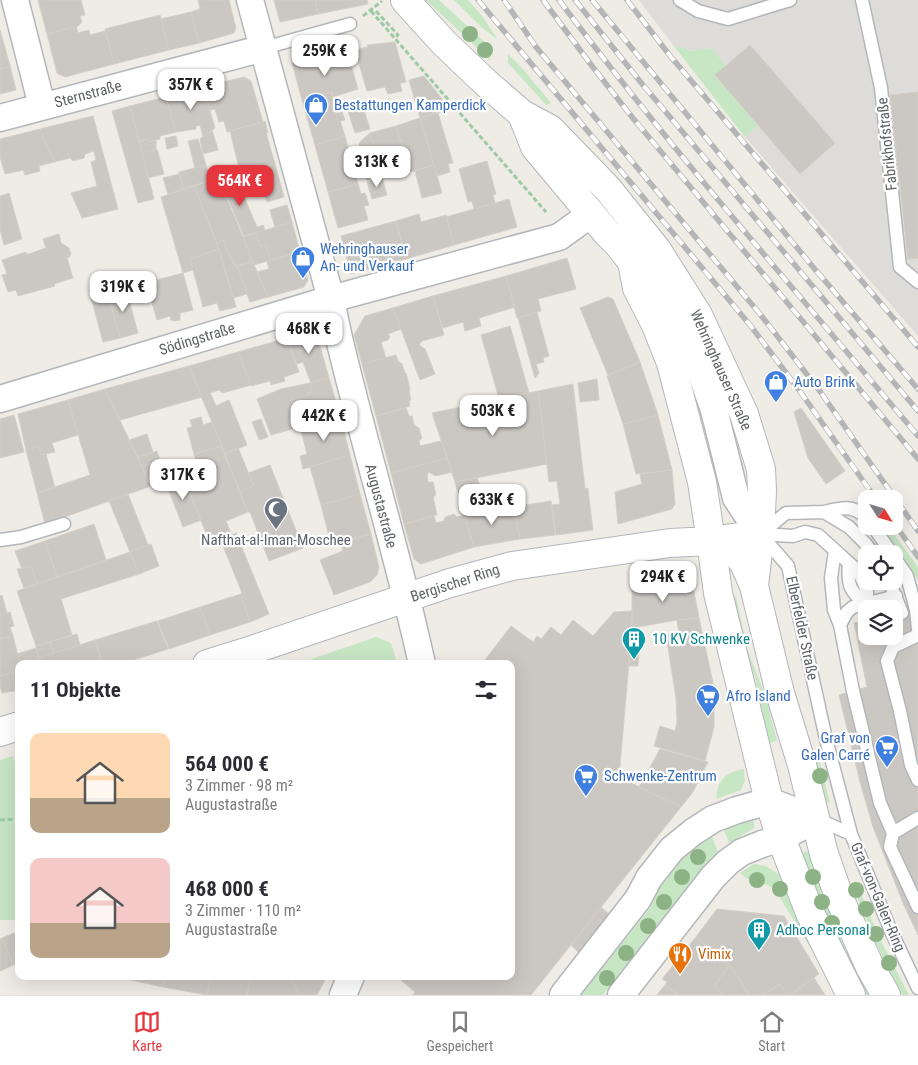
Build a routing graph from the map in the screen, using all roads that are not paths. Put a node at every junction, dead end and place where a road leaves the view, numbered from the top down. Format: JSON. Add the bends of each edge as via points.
{"nodes":[{"id":1,"x":15,"y":0,"type":"edge"},
{"id":2,"x":250,"y":0,"type":"edge"},
{"id":3,"x":405,"y":0,"type":"edge"},
{"id":4,"x":680,"y":0,"type":"edge"},
{"id":5,"x":790,"y":0,"type":"edge"},
{"id":6,"x":862,"y":0,"type":"edge"},
{"id":7,"x":350,"y":24,"type":"dead end"},
{"id":8,"x":264,"y":48,"type":"junction"},
{"id":9,"x":42,"y":106,"type":"junction"},
{"id":10,"x":522,"y":114,"type":"junction"},
{"id":11,"x":0,"y":118,"type":"edge"},
{"id":12,"x":592,"y":214,"type":"junction"},
{"id":13,"x":632,"y":262,"type":"junction"},
{"id":14,"x":918,"y":282,"type":"edge"},
{"id":15,"x":331,"y":299,"type":"junction"},
{"id":16,"x":0,"y":399,"type":"edge"},
{"id":17,"x":824,"y":512,"type":"junction"},
{"id":18,"x":858,"y":512,"type":"edge"},
{"id":19,"x":64,"y":524,"type":"dead end"},
{"id":20,"x":760,"y":534,"type":"junction"},
{"id":21,"x":0,"y":540,"type":"edge"},
{"id":22,"x":711,"y":541,"type":"junction"},
{"id":23,"x":866,"y":545,"type":"edge"},
{"id":24,"x":835,"y":551,"type":"junction"},
{"id":25,"x":903,"y":570,"type":"edge"},
{"id":26,"x":754,"y":586,"type":"junction"},
{"id":27,"x":893,"y":590,"type":"edge"},
{"id":28,"x":896,"y":596,"type":"junction"},
{"id":29,"x":407,"y":598,"type":"junction"},
{"id":30,"x":866,"y":600,"type":"edge"},
{"id":31,"x":885,"y":600,"type":"edge"},
{"id":32,"x":897,"y":600,"type":"edge"},
{"id":33,"x":858,"y":608,"type":"edge"},
{"id":34,"x":840,"y":625,"type":"junction"},
{"id":35,"x":918,"y":629,"type":"edge"},
{"id":36,"x":918,"y":635,"type":"edge"},
{"id":37,"x":219,"y":660,"type":"edge"},
{"id":38,"x":421,"y":660,"type":"edge"},
{"id":39,"x":15,"y":727,"type":"edge"},
{"id":40,"x":0,"y":732,"type":"edge"},
{"id":41,"x":918,"y":780,"type":"edge"},
{"id":42,"x":768,"y":801,"type":"junction"},
{"id":43,"x":918,"y":818,"type":"edge"},
{"id":44,"x":816,"y":819,"type":"junction"},
{"id":45,"x":893,"y":833,"type":"junction"},
{"id":46,"x":851,"y":834,"type":"junction"},
{"id":47,"x":781,"y":838,"type":"junction"},
{"id":48,"x":918,"y":907,"type":"edge"},
{"id":49,"x":350,"y":980,"type":"edge"},
{"id":50,"x":918,"y":988,"type":"edge"},
{"id":51,"x":343,"y":995,"type":"edge"},
{"id":52,"x":563,"y":995,"type":"edge"},
{"id":53,"x":620,"y":995,"type":"edge"},
{"id":54,"x":851,"y":995,"type":"edge"},
{"id":55,"x":886,"y":995,"type":"edge"}],
"edges":[{"from":1,"to":9,"type":"street"},
{"from":2,"to":8,"type":"street","name":"Augustastraße"},
{"from":3,"to":10,"type":"main road","name":"Wehringhauser Straße","via":[[444,43]]},
{"from":4,"to":5,"type":"lane","via":[[698,11],[728,19]]},
{"from":6,"to":14,"type":"lane","name":"Fabrikhofstraße","via":[[881,88],[900,267]]},
{"from":7,"to":8,"type":"lane","name":"Sternstraße"},
{"from":8,"to":9,"type":"street","name":"Sternstraße"},
{"from":8,"to":15,"type":"street","name":"Augustastraße"},
{"from":9,"to":11,"type":"street","name":"Sternstraße"},
{"from":10,"to":12,"type":"main road","name":"Wehringhauser Straße","via":[[535,147]]},
{"from":10,"to":20,"type":"main road","name":"Wehringhauser Straße","via":[[550,129],[606,188],[657,250],[698,315],[744,414],[761,469]]},
{"from":12,"to":13,"type":"main road","name":"Wehringhauser Straße"},
{"from":12,"to":15,"type":"street","name":"Södingstraße","via":[[559,237]]},
{"from":13,"to":20,"type":"street","name":"Wehringhauser Straße","via":[[652,273],[676,313],[714,410],[736,498]]},
{"from":13,"to":22,"type":"main road","name":"Wehringhauser Straße","via":[[637,288],[671,363],[702,482]]},
{"from":15,"to":16,"type":"street","name":"Södingstraße"},
{"from":15,"to":29,"type":"street","name":"Augustastraße"},
{"from":17,"to":18,"type":"lane","via":[[846,507]]},
{"from":17,"to":20,"type":"lane","via":[[786,513]]},
{"from":17,"to":23,"type":"lane","via":[[849,527]]},
{"from":19,"to":21,"type":"lane"},
{"from":20,"to":22,"type":"main road","name":"Bergischer Ring"},
{"from":20,"to":24,"type":"lane","via":[[793,536],[805,532],[818,535]]},
{"from":20,"to":26,"type":"main road"},
{"from":20,"to":46,"type":"lane","name":"Elberfelder Straße","via":[[788,566],[826,739]]},
{"from":22,"to":26,"type":"main road","via":[[731,547],[744,563]]},
{"from":22,"to":29,"type":"main road","name":"Bergischer Ring","via":[[670,543],[512,566]]},
{"from":22,"to":42,"type":"main road","via":[[718,594]]},
{"from":24,"to":30,"type":"lane","via":[[859,572],[867,591]]},
{"from":24,"to":34,"type":"lane","via":[[831,578],[834,610]]},
{"from":25,"to":35,"type":"lane","via":[[916,610]]},
{"from":26,"to":44,"type":"main road"},
{"from":27,"to":28,"type":"lane"},
{"from":28,"to":31,"type":"lane"},
{"from":28,"to":32,"type":"lane"},
{"from":29,"to":37,"type":"main road","name":"Bergischer Ring"},
{"from":29,"to":38,"type":"street","name":"Augustastraße"},
{"from":33,"to":34,"type":"lane","via":[[847,612]]},
{"from":34,"to":45,"type":"lane","via":[[880,803]]},
{"from":36,"to":41,"type":"lane","via":[[893,647],[887,661],[911,765]]},
{"from":39,"to":40,"type":"main road"},
{"from":42,"to":44,"type":"street"},
{"from":42,"to":47,"type":"main road"},
{"from":42,"to":52,"type":"street","via":[[713,819],[672,850]]},
{"from":43,"to":45,"type":"lane"},
{"from":44,"to":46,"type":"lane"},
{"from":44,"to":47,"type":"street"},
{"from":44,"to":55,"type":"main road","via":[[841,902]]},
{"from":45,"to":48,"type":"lane","via":[[890,847]]},
{"from":46,"to":50,"type":"lane","name":"Graf-von-Galen-Ring"},
{"from":47,"to":53,"type":"street","via":[[742,852],[728,862]]},
{"from":47,"to":54,"type":"main road","via":[[810,913]]},
{"from":49,"to":51,"type":"street"}]}
